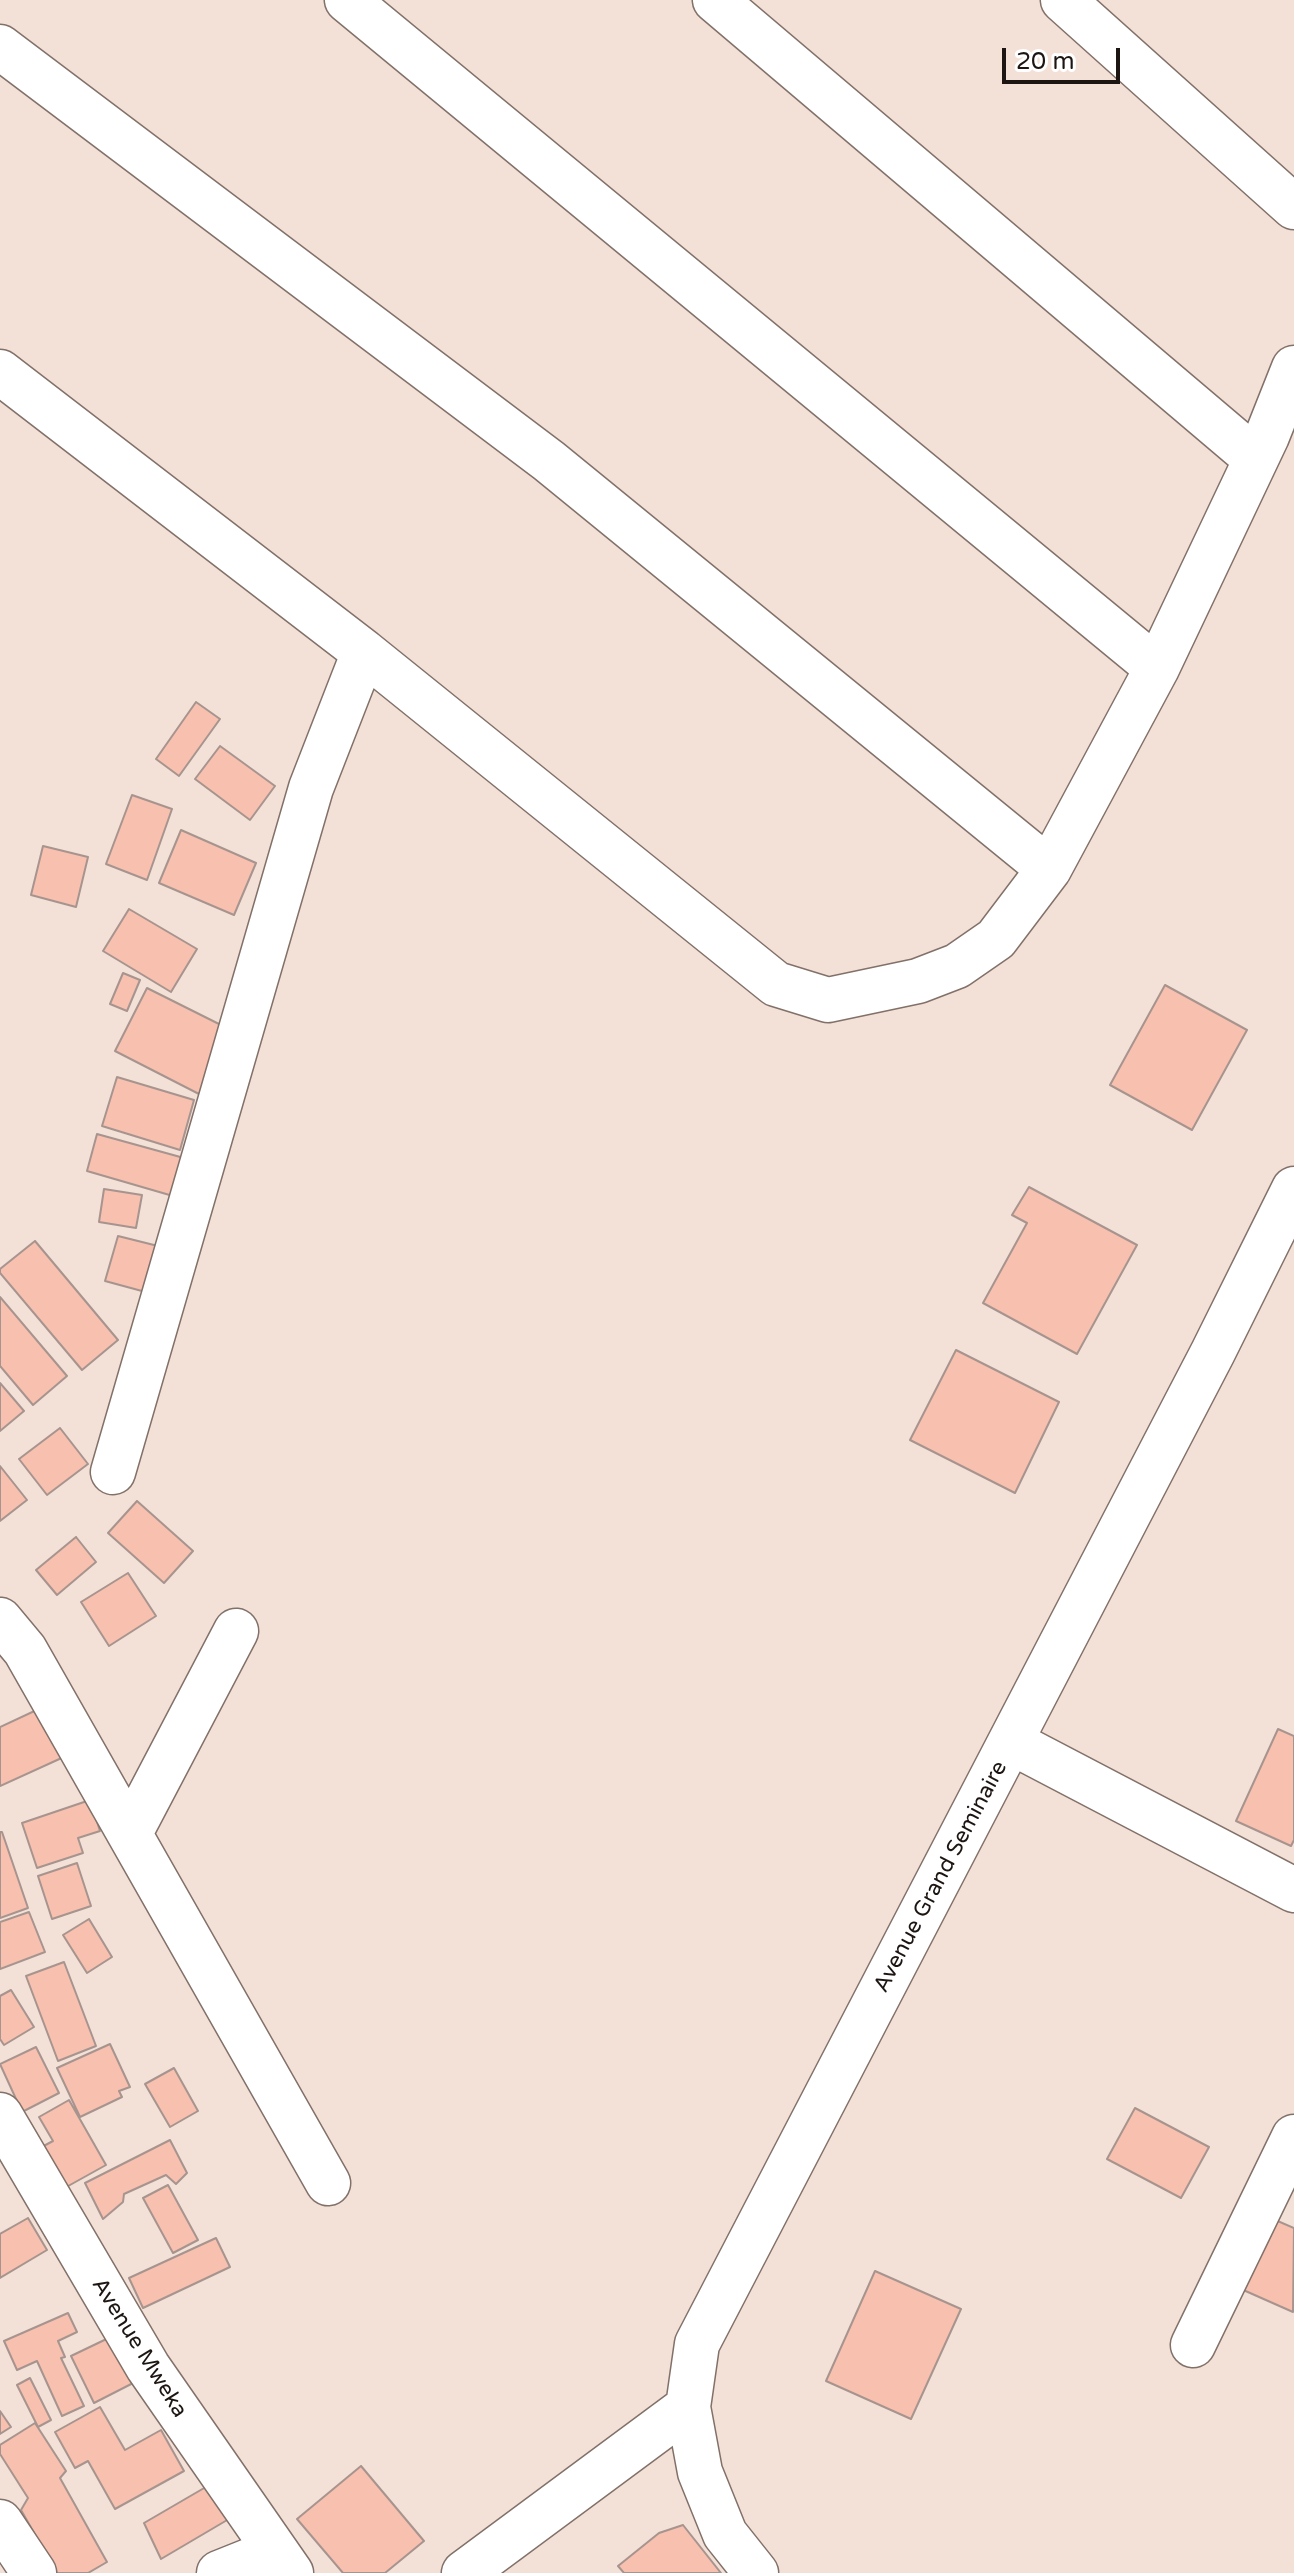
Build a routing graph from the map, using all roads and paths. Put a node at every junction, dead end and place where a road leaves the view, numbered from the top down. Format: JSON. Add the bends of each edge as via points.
{"nodes":[{"id":1,"x":347,"y":0,"type":"edge"},
{"id":2,"x":715,"y":0,"type":"edge"},
{"id":3,"x":1063,"y":0,"type":"edge"},
{"id":4,"x":0,"y":47,"type":"edge"},
{"id":5,"x":1294,"y":207,"type":"edge"},
{"id":6,"x":1294,"y":368,"type":"edge"},
{"id":7,"x":0,"y":372,"type":"edge"},
{"id":8,"x":1272,"y":448,"type":"edge"},
{"id":9,"x":364,"y":652,"type":"junction"},
{"id":10,"x":1157,"y":668,"type":"junction"},
{"id":11,"x":1049,"y":869,"type":"junction"},
{"id":12,"x":1294,"y":1189,"type":"edge"},
{"id":13,"x":113,"y":1472,"type":"dead end"},
{"id":14,"x":0,"y":1620,"type":"edge"},
{"id":15,"x":236,"y":1631,"type":"dead end"},
{"id":16,"x":1011,"y":1742,"type":"junction"},
{"id":17,"x":130,"y":1833,"type":"junction"},
{"id":18,"x":1294,"y":1890,"type":"edge"},
{"id":19,"x":0,"y":2115,"type":"edge"},
{"id":20,"x":1294,"y":2137,"type":"edge"},
{"id":21,"x":328,"y":2183,"type":"dead end"},
{"id":22,"x":1193,"y":2345,"type":"dead end"},
{"id":23,"x":688,"y":2407,"type":"junction"},
{"id":24,"x":0,"y":2522,"type":"edge"},
{"id":25,"x":283,"y":2562,"type":"edge"},
{"id":26,"x":34,"y":2573,"type":"edge"},
{"id":27,"x":219,"y":2573,"type":"edge"},
{"id":28,"x":464,"y":2573,"type":"edge"},
{"id":29,"x":756,"y":2573,"type":"edge"}],
"edges":[{"from":1,"to":10,"type":"street"},
{"from":2,"to":8,"type":"street"},
{"from":3,"to":5,"type":"street"},
{"from":4,"to":11,"type":"street","via":[[549,461]]},
{"from":6,"to":8,"type":"street"},
{"from":7,"to":9,"type":"street"},
{"from":8,"to":10,"type":"street"},
{"from":9,"to":11,"type":"street","via":[[776,984],[828,1000],[918,981],[957,966],[996,939]]},
{"from":9,"to":13,"type":"street","via":[[311,788]]},
{"from":10,"to":11,"type":"street"},
{"from":12,"to":16,"type":"street","name":"Avenue Grand Seminaire"},
{"from":14,"to":17,"type":"street","via":[[25,1650]]},
{"from":15,"to":17,"type":"street"},
{"from":16,"to":18,"type":"street"},
{"from":16,"to":23,"type":"street","name":"Avenue Grand Seminaire","via":[[697,2344]]},
{"from":17,"to":21,"type":"street"},
{"from":19,"to":25,"type":"street","name":"Avenue Mweka","via":[[148,2367]]},
{"from":20,"to":22,"type":"street"},
{"from":23,"to":28,"type":"street"},
{"from":23,"to":29,"type":"street","name":"Avenue Grand Seminaire","via":[[700,2472],[725,2534]]},
{"from":24,"to":26,"type":"street"},
{"from":25,"to":27,"type":"street"}]}
